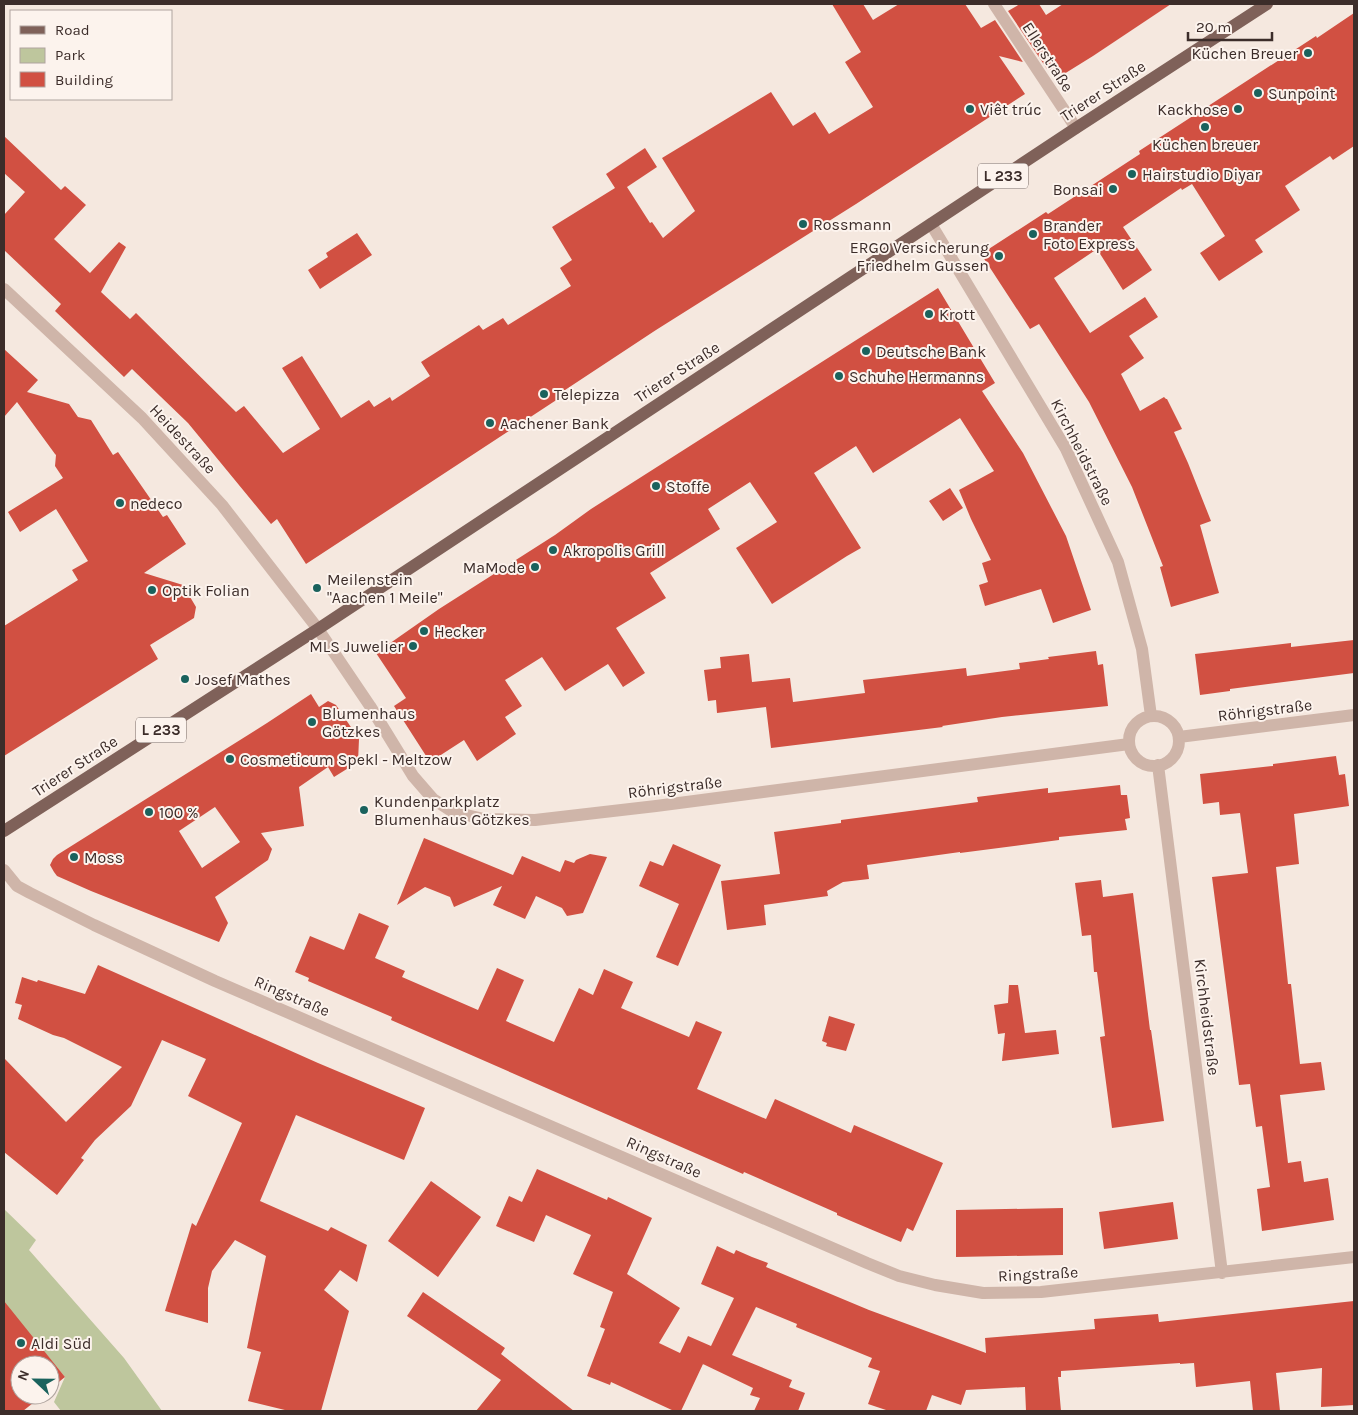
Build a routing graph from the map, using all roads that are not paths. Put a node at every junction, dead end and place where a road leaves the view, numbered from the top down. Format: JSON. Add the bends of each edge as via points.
{"nodes":[{"id":1,"x":994,"y":4,"type":"edge"},
{"id":2,"x":1267,"y":4,"type":"edge"},
{"id":3,"x":1076,"y":128,"type":"junction"},
{"id":4,"x":931,"y":224,"type":"junction"},
{"id":5,"x":4,"y":289,"type":"edge"},
{"id":6,"x":318,"y":629,"type":"junction"},
{"id":7,"x":1354,"y":715,"type":"edge"},
{"id":8,"x":1151,"y":716,"type":"junction"},
{"id":9,"x":1179,"y":737,"type":"junction"},
{"id":10,"x":1129,"y":744,"type":"junction"},
{"id":11,"x":1158,"y":765,"type":"junction"},
{"id":12,"x":4,"y":831,"type":"edge"},
{"id":13,"x":4,"y":870,"type":"edge"},
{"id":14,"x":1354,"y":1258,"type":"edge"},
{"id":15,"x":1222,"y":1273,"type":"junction"}],
"edges":[{"from":1,"to":3,"type":"street","name":"Ellerstraße"},
{"from":2,"to":3,"type":"main road","name":"Trierer Straße","number":"L 233"},
{"from":3,"to":4,"type":"main road","name":"Trierer Straße","number":"L 233"},
{"from":4,"to":6,"type":"main road","name":"Trierer Straße","number":"L 233"},
{"from":4,"to":8,"type":"street","name":"Kirchheidstraße","via":[[1066,449],[1118,562],[1142,649]]},
{"from":5,"to":6,"type":"street","name":"Heidestraße","via":[[142,418],[222,505]]},
{"from":6,"to":10,"type":"street","name":"Röhrigstraße","via":[[413,776],[433,800],[453,812],[484,819],[535,820],[647,807]]},
{"from":6,"to":12,"type":"main road","name":"Trierer Straße","number":"L 233"},
{"from":7,"to":9,"type":"street","name":"Röhrigstraße"},
{"from":8,"to":9,"type":"street","via":[[1168,720],[1176,727]]},
{"from":8,"to":10,"type":"street","via":[[1135,724]]},
{"from":9,"to":11,"type":"street","via":[[1175,755]]},
{"from":10,"to":11,"type":"street","via":[[1136,758],[1152,766]]},
{"from":11,"to":15,"type":"street","name":"Kirchheidstraße"},
{"from":13,"to":15,"type":"street","name":"Ringstraße","via":[[18,886],[30,893],[215,981],[899,1276],[983,1293],[1041,1292]]},
{"from":14,"to":15,"type":"street","name":"Ringstraße"}]}
